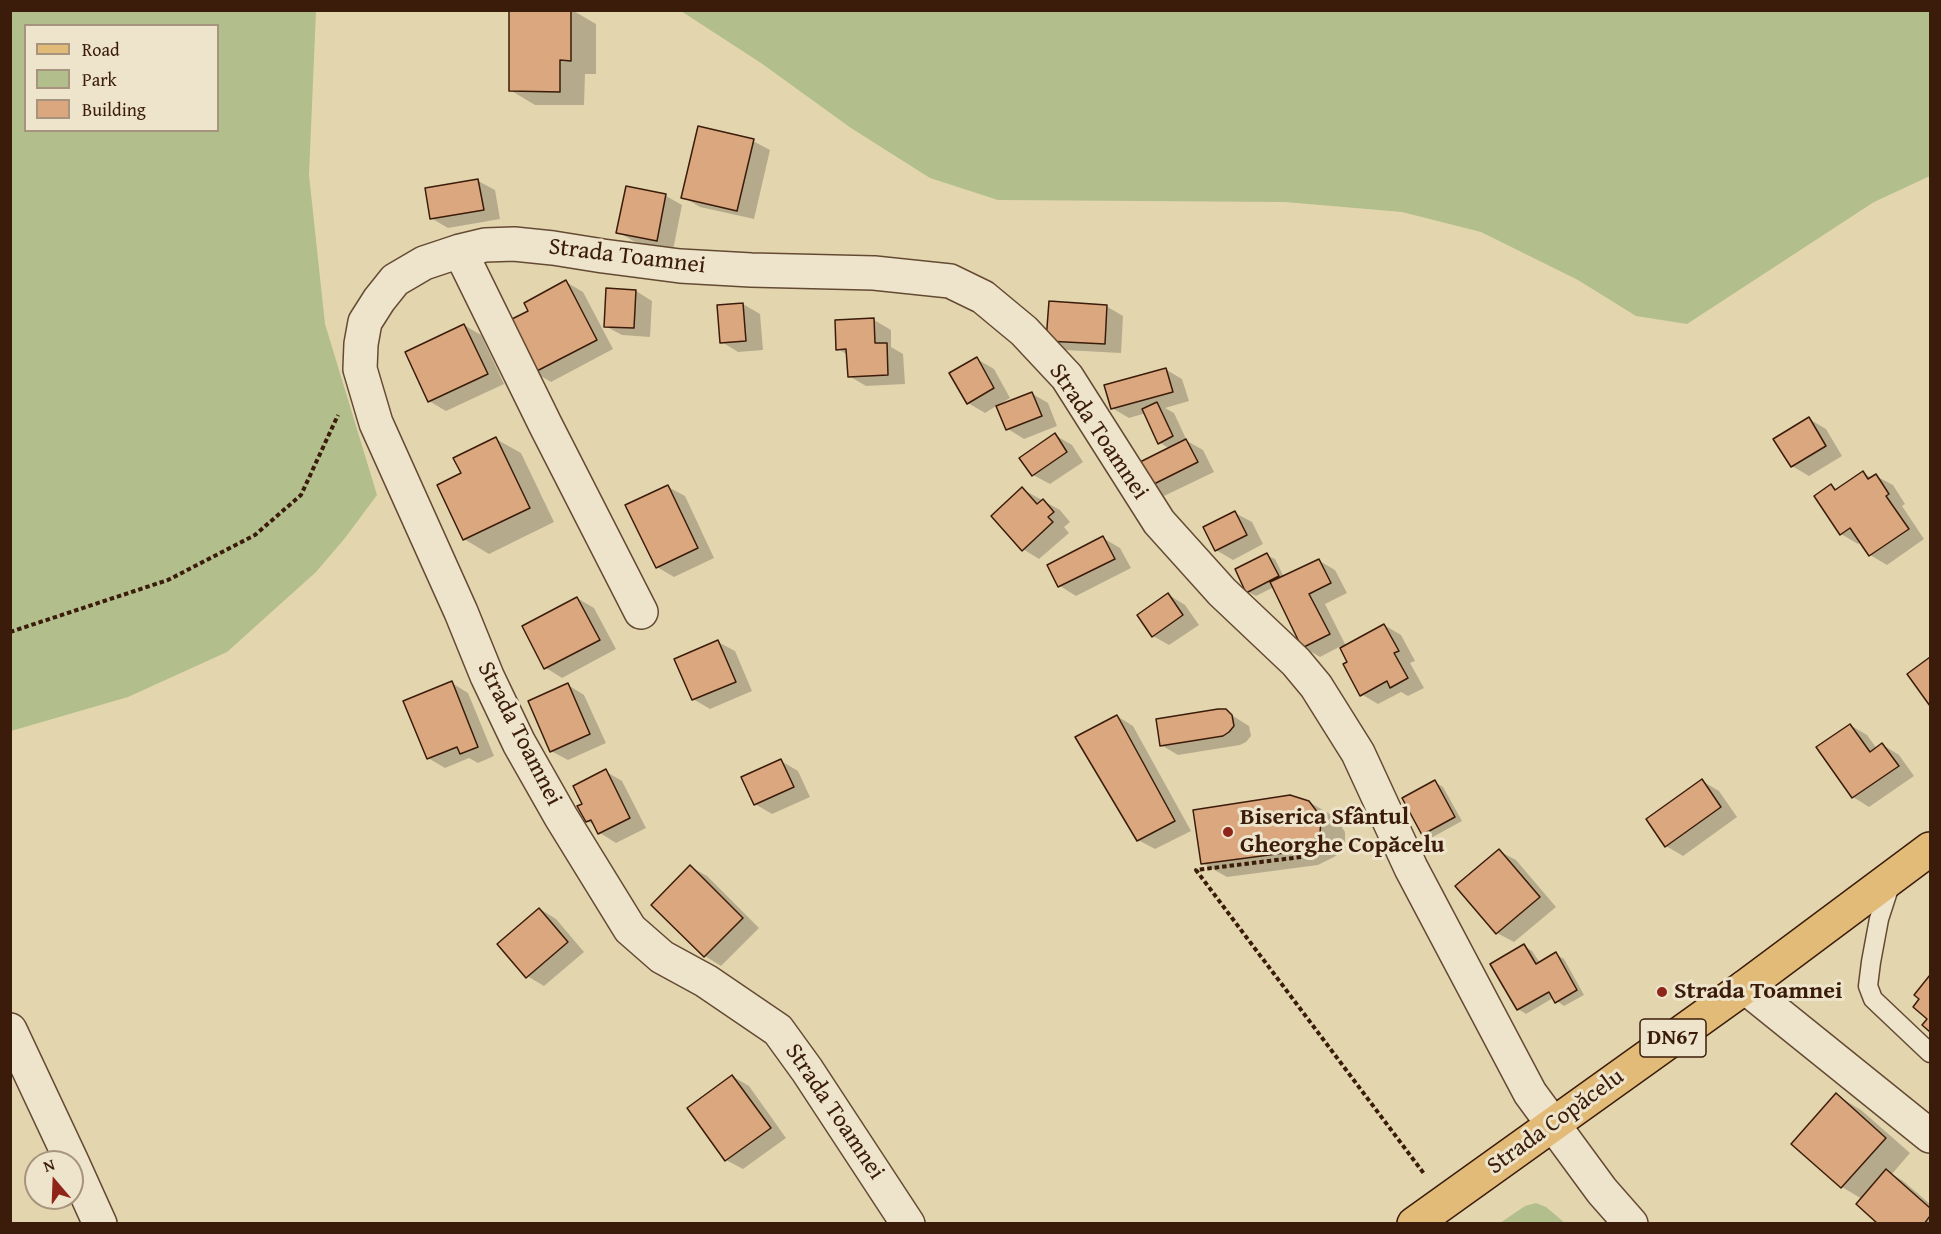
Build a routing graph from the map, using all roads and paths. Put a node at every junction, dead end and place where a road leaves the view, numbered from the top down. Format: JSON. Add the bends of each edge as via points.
{"nodes":[{"id":1,"x":460,"y":250,"type":"junction"},
{"id":2,"x":360,"y":369,"type":"junction"},
{"id":3,"x":641,"y":612,"type":"dead end"},
{"id":4,"x":10,"y":632,"type":"edge"},
{"id":5,"x":1930,"y":849,"type":"edge"},
{"id":6,"x":1300,"y":857,"type":"dead end"},
{"id":7,"x":1893,"y":877,"type":"junction"},
{"id":8,"x":1745,"y":987,"type":"junction"},
{"id":9,"x":10,"y":1030,"type":"edge"},
{"id":10,"x":1930,"y":1053,"type":"edge"},
{"id":11,"x":1552,"y":1125,"type":"junction"},
{"id":12,"x":1930,"y":1136,"type":"edge"},
{"id":13,"x":66,"y":1150,"type":"edge"},
{"id":14,"x":84,"y":1189,"type":"edge"},
{"id":15,"x":1445,"y":1202,"type":"junction"},
{"id":16,"x":100,"y":1224,"type":"edge"},
{"id":17,"x":908,"y":1224,"type":"edge"},
{"id":18,"x":1414,"y":1224,"type":"edge"},
{"id":19,"x":1631,"y":1224,"type":"edge"}],
"edges":[{"from":1,"to":2,"type":"street","name":"Strada Toamnei","via":[[424,263],[395,280],[384,293],[365,322]]},
{"from":1,"to":3,"type":"street"},
{"from":1,"to":11,"type":"street","name":"Strada Toamnei","via":[[514,244],[680,266],[874,273],[950,281],[984,297],[1067,377],[1159,522],[1316,686],[1358,753],[1411,868],[1530,1093]]},
{"from":2,"to":4,"type":"path","via":[[301,495],[255,535],[168,580]]},
{"from":2,"to":17,"type":"street","name":"Strada Toamnei","via":[[376,423],[510,724],[630,930],[662,957],[706,981],[778,1030]]},
{"from":5,"to":7,"type":"main road","name":"Strada Copăcelu","number":"DN67"},
{"from":6,"to":15,"type":"path","via":[[1196,870]]},
{"from":7,"to":8,"type":"main road","name":"Strada Copăcelu","number":"DN67"},
{"from":7,"to":10,"type":"lane","via":[[1879,919],[1868,986],[1873,999]]},
{"from":8,"to":11,"type":"main road","name":"Strada Copăcelu","number":"DN67"},
{"from":8,"to":12,"type":"street"},
{"from":9,"to":13,"type":"street"},
{"from":11,"to":15,"type":"main road","name":"Strada Copăcelu","number":"DN67"},
{"from":11,"to":19,"type":"street","name":"Strada Toamnei"},
{"from":14,"to":16,"type":"street"},
{"from":15,"to":18,"type":"main road","name":"Strada Copăcelu","number":"DN67"}]}
